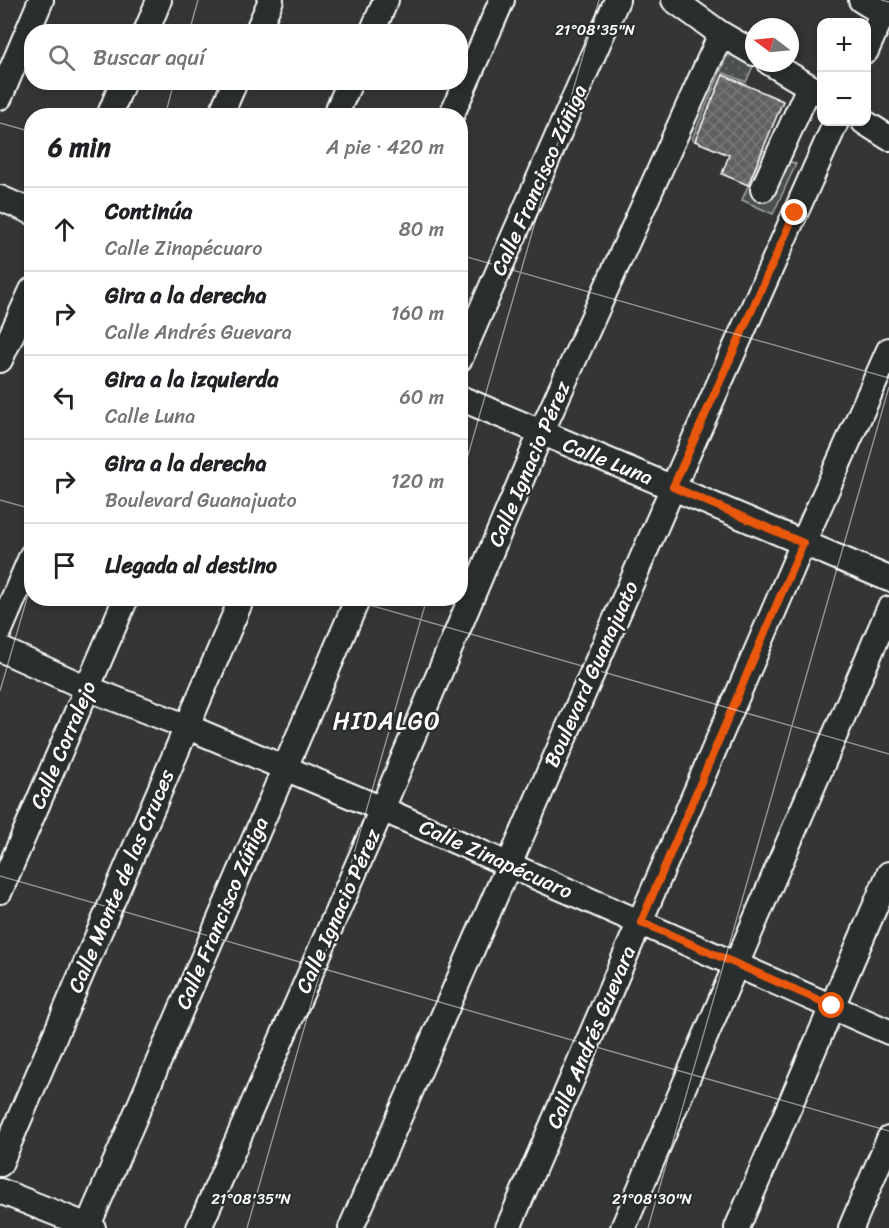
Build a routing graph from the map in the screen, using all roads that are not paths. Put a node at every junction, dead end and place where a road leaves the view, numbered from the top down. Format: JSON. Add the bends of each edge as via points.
{"nodes":[{"id":1,"x":41,"y":0,"type":"edge"},
{"id":2,"x":159,"y":0,"type":"edge"},
{"id":3,"x":271,"y":0,"type":"edge"},
{"id":4,"x":386,"y":0,"type":"edge"},
{"id":5,"x":502,"y":0,"type":"edge"},
{"id":6,"x":617,"y":0,"type":"edge"},
{"id":7,"x":674,"y":0,"type":"edge"},
{"id":8,"x":861,"y":0,"type":"edge"},
{"id":9,"x":887,"y":10,"type":"edge"},
{"id":10,"x":31,"y":24,"type":"edge"},
{"id":11,"x":149,"y":24,"type":"edge"},
{"id":12,"x":260,"y":24,"type":"edge"},
{"id":13,"x":376,"y":24,"type":"edge"},
{"id":14,"x":721,"y":34,"type":"junction"},
{"id":15,"x":24,"y":40,"type":"edge"},
{"id":16,"x":871,"y":43,"type":"edge"},
{"id":17,"x":745,"y":48,"type":"edge"},
{"id":18,"x":784,"y":72,"type":"edge"},
{"id":19,"x":468,"y":76,"type":"edge"},
{"id":20,"x":120,"y":90,"type":"edge"},
{"id":21,"x":231,"y":90,"type":"edge"},
{"id":22,"x":346,"y":90,"type":"edge"},
{"id":23,"x":462,"y":90,"type":"edge"},
{"id":24,"x":815,"y":91,"type":"edge"},
{"id":25,"x":0,"y":97,"type":"edge"},
{"id":26,"x":112,"y":108,"type":"edge"},
{"id":27,"x":224,"y":108,"type":"edge"},
{"id":28,"x":339,"y":108,"type":"edge"},
{"id":29,"x":454,"y":108,"type":"edge"},
{"id":30,"x":834,"y":126,"type":"edge"},
{"id":31,"x":870,"y":126,"type":"edge"},
{"id":32,"x":889,"y":138,"type":"edge"},
{"id":33,"x":763,"y":189,"type":"dead end"},
{"id":34,"x":0,"y":198,"type":"edge"},
{"id":35,"x":24,"y":208,"type":"edge"},
{"id":36,"x":24,"y":308,"type":"edge"},
{"id":37,"x":468,"y":341,"type":"edge"},
{"id":38,"x":889,"y":350,"type":"edge"},
{"id":39,"x":0,"y":360,"type":"edge"},
{"id":40,"x":468,"y":401,"type":"edge"},
{"id":41,"x":541,"y":433,"type":"junction"},
{"id":42,"x":673,"y":487,"type":"junction"},
{"id":43,"x":803,"y":543,"type":"junction"},
{"id":44,"x":24,"y":574,"type":"edge"},
{"id":45,"x":889,"y":579,"type":"edge"},
{"id":46,"x":123,"y":606,"type":"edge"},
{"id":47,"x":239,"y":606,"type":"edge"},
{"id":48,"x":354,"y":606,"type":"edge"},
{"id":49,"x":468,"y":606,"type":"edge"},
{"id":50,"x":468,"y":606,"type":"edge"},
{"id":51,"x":889,"y":609,"type":"edge"},
{"id":52,"x":0,"y":630,"type":"edge"},
{"id":53,"x":0,"y":649,"type":"edge"},
{"id":54,"x":87,"y":688,"type":"junction"},
{"id":55,"x":188,"y":727,"type":"junction"},
{"id":56,"x":284,"y":769,"type":"junction"},
{"id":57,"x":382,"y":809,"type":"junction"},
{"id":58,"x":508,"y":864,"type":"junction"},
{"id":59,"x":889,"y":874,"type":"edge"},
{"id":60,"x":0,"y":891,"type":"edge"},
{"id":61,"x":641,"y":922,"type":"junction"},
{"id":62,"x":736,"y":965,"type":"junction"},
{"id":63,"x":832,"y":1006,"type":"junction"},
{"id":64,"x":889,"y":1032,"type":"edge"},
{"id":65,"x":889,"y":1139,"type":"edge"},
{"id":66,"x":0,"y":1164,"type":"edge"},
{"id":67,"x":0,"y":1191,"type":"edge"},
{"id":68,"x":89,"y":1227,"type":"edge"},
{"id":69,"x":199,"y":1228,"type":"edge"},
{"id":70,"x":351,"y":1228,"type":"edge"},
{"id":71,"x":508,"y":1228,"type":"edge"},
{"id":72,"x":623,"y":1228,"type":"edge"},
{"id":73,"x":737,"y":1228,"type":"edge"},
{"id":74,"x":851,"y":1228,"type":"edge"}],
"edges":[{"from":1,"to":10,"type":"street"},
{"from":2,"to":11,"type":"street"},
{"from":3,"to":12,"type":"street"},
{"from":4,"to":13,"type":"street"},
{"from":5,"to":19,"type":"street"},
{"from":6,"to":37,"type":"street","name":"Calle Francisco Zúñiga"},
{"from":7,"to":14,"type":"street"},
{"from":8,"to":9,"type":"street"},
{"from":9,"to":16,"type":"street"},
{"from":14,"to":17,"type":"street"},
{"from":14,"to":41,"type":"street","name":"Calle Ignacio Pérez"},
{"from":15,"to":25,"type":"street"},
{"from":18,"to":24,"type":"street"},
{"from":20,"to":26,"type":"street"},
{"from":21,"to":27,"type":"street"},
{"from":22,"to":28,"type":"street"},
{"from":23,"to":29,"type":"street"},
{"from":24,"to":33,"type":"street"},
{"from":30,"to":42,"type":"street","name":"Boulevard Guanajuato"},
{"from":31,"to":32,"type":"street"},
{"from":34,"to":35,"type":"street"},
{"from":36,"to":39,"type":"street"},
{"from":38,"to":43,"type":"street","name":"Calle Andrés Guevara"},
{"from":40,"to":41,"type":"street","name":"Calle Luna"},
{"from":41,"to":42,"type":"street","name":"Calle Luna"},
{"from":41,"to":50,"type":"street","name":"Calle Ignacio Pérez"},
{"from":42,"to":43,"type":"street","name":"Calle Luna"},
{"from":42,"to":58,"type":"street","name":"Boulevard Guanajuato"},
{"from":43,"to":45,"type":"street","name":"Calle Luna"},
{"from":43,"to":61,"type":"street","name":"Calle Andrés Guevara"},
{"from":44,"to":52,"type":"street"},
{"from":46,"to":54,"type":"street","name":"Calle Corralejo"},
{"from":47,"to":55,"type":"street","name":"Calle Monte de las Cruces"},
{"from":48,"to":56,"type":"street","name":"Calle Francisco Zúñiga"},
{"from":49,"to":57,"type":"street","name":"Calle Ignacio Pérez"},
{"from":51,"to":62,"type":"street"},
{"from":53,"to":54,"type":"street","name":"Calle Zinapécuaro"},
{"from":54,"to":55,"type":"street","name":"Calle Zinapécuaro"},
{"from":54,"to":60,"type":"street","name":"Calle Corralejo"},
{"from":55,"to":56,"type":"street","name":"Calle Zinapécuaro"},
{"from":55,"to":66,"type":"street","name":"Calle Monte de las Cruces"},
{"from":56,"to":57,"type":"street","name":"Calle Zinapécuaro"},
{"from":56,"to":68,"type":"street","name":"Calle Francisco Zúñiga"},
{"from":57,"to":58,"type":"street","name":"Calle Zinapécuaro"},
{"from":57,"to":69,"type":"street","name":"Calle Ignacio Pérez"},
{"from":58,"to":61,"type":"street","name":"Calle Zinapécuaro"},
{"from":58,"to":70,"type":"street","name":"Boulevard Guanajuato"},
{"from":59,"to":63,"type":"street"},
{"from":61,"to":62,"type":"street","name":"Calle Zinapécuaro"},
{"from":61,"to":71,"type":"street","name":"Calle Andrés Guevara"},
{"from":62,"to":63,"type":"street","name":"Calle Zinapécuaro"},
{"from":62,"to":72,"type":"street"},
{"from":63,"to":64,"type":"street","name":"Calle Zinapécuaro"},
{"from":63,"to":73,"type":"street"},
{"from":65,"to":74,"type":"street"},
{"from":67,"to":68,"type":"street"}]}
